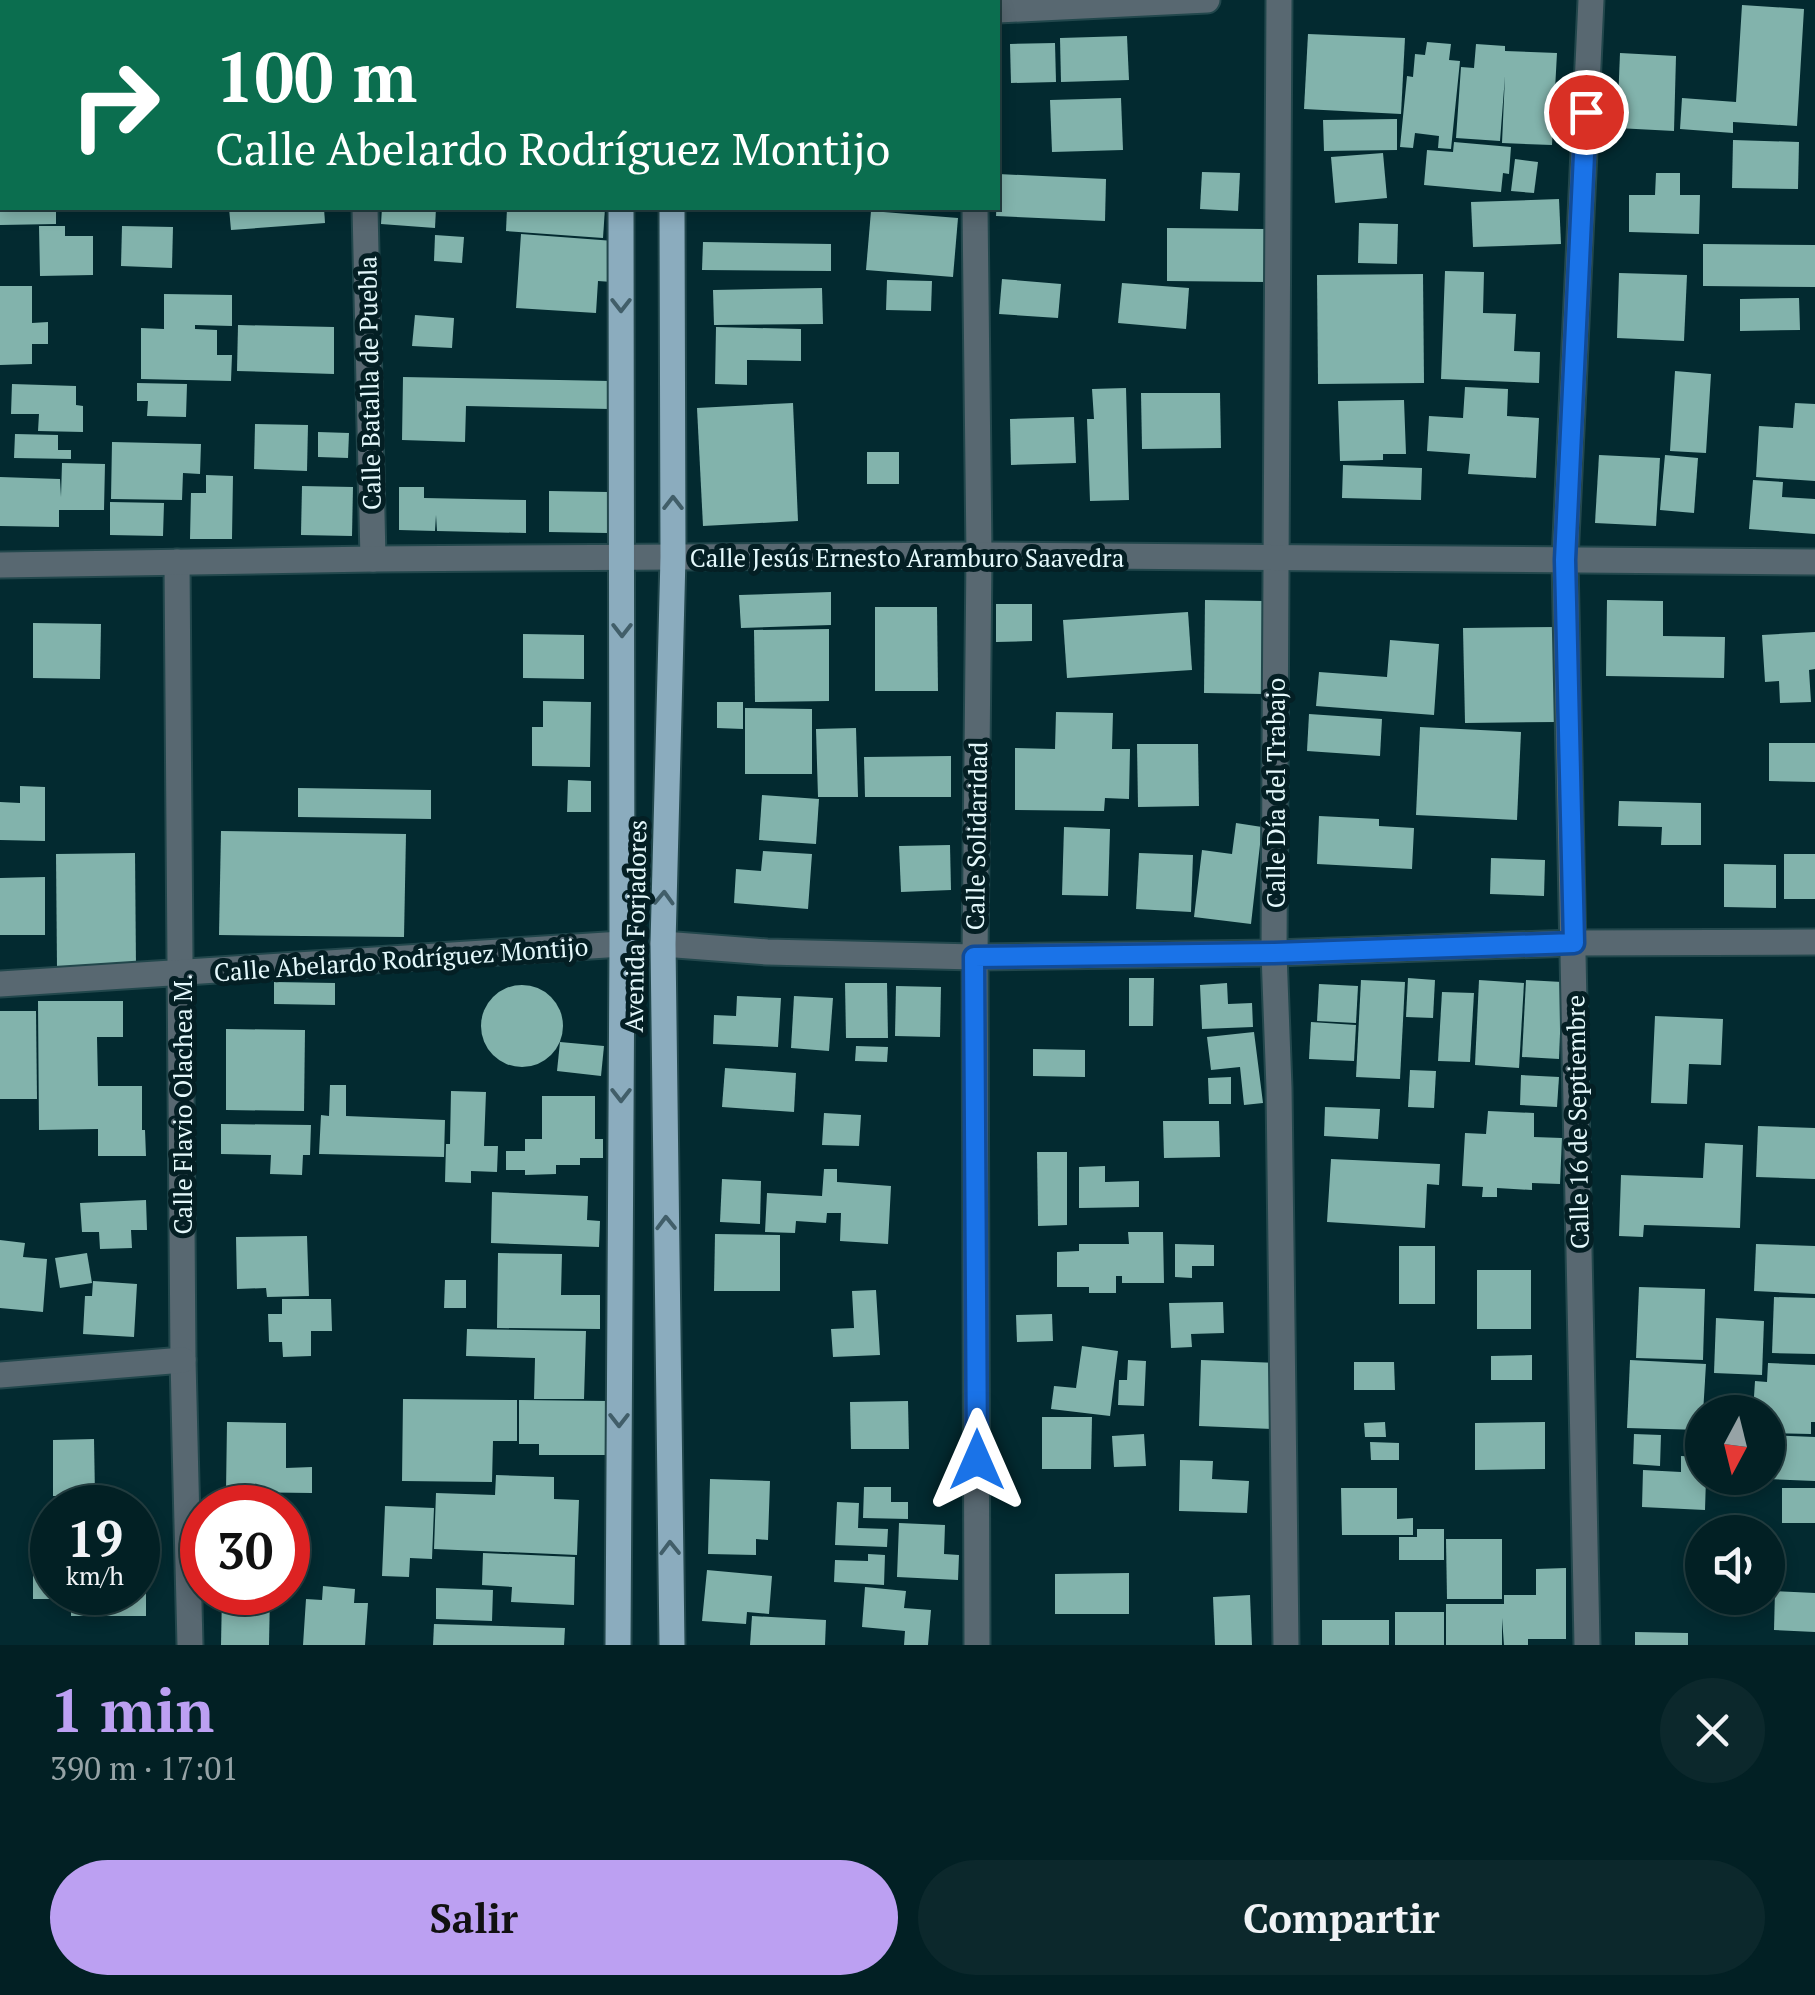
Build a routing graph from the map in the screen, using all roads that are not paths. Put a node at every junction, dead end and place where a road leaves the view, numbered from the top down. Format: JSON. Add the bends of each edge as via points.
{"nodes":[{"id":1,"x":1207,"y":0,"type":"edge"},
{"id":2,"x":1279,"y":0,"type":"edge"},
{"id":3,"x":1591,"y":0,"type":"edge"},
{"id":4,"x":1000,"y":10,"type":"edge"},
{"id":5,"x":365,"y":210,"type":"edge"},
{"id":6,"x":621,"y":210,"type":"edge"},
{"id":7,"x":672,"y":210,"type":"edge"},
{"id":8,"x":976,"y":210,"type":"edge"},
{"id":9,"x":978,"y":555,"type":"junction"},
{"id":10,"x":622,"y":557,"type":"junction"},
{"id":11,"x":1276,"y":557,"type":"junction"},
{"id":12,"x":673,"y":558,"type":"junction"},
{"id":13,"x":373,"y":559,"type":"junction"},
{"id":14,"x":1565,"y":560,"type":"junction"},
{"id":15,"x":178,"y":562,"type":"junction"},
{"id":16,"x":1815,"y":562,"type":"edge"},
{"id":17,"x":0,"y":566,"type":"edge"},
{"id":18,"x":1815,"y":942,"type":"edge"},
{"id":19,"x":1574,"y":943,"type":"junction"},
{"id":20,"x":622,"y":944,"type":"junction"},
{"id":21,"x":663,"y":944,"type":"junction"},
{"id":22,"x":1274,"y":953,"type":"junction"},
{"id":23,"x":974,"y":957,"type":"junction"},
{"id":24,"x":181,"y":973,"type":"junction"},
{"id":25,"x":0,"y":984,"type":"edge"},
{"id":26,"x":183,"y":1360,"type":"junction"},
{"id":27,"x":0,"y":1375,"type":"edge"},
{"id":28,"x":190,"y":1645,"type":"edge"},
{"id":29,"x":618,"y":1645,"type":"edge"},
{"id":30,"x":672,"y":1645,"type":"edge"},
{"id":31,"x":977,"y":1645,"type":"edge"},
{"id":32,"x":1286,"y":1645,"type":"edge"},
{"id":33,"x":1588,"y":1645,"type":"edge"}],
"edges":[{"from":1,"to":4,"type":"street"},
{"from":2,"to":11,"type":"street","name":"Calle Día del Trabajo"},
{"from":3,"to":14,"type":"street","name":"Calle 16 de Septiembre"},
{"from":5,"to":13,"type":"street","name":"Calle Batalla de Puebla"},
{"from":6,"to":10,"type":"main road","name":"Avenida Forjadores","one_way":true},
{"from":12,"to":7,"type":"main road","name":"Avenida Forjadores","one_way":true},
{"from":8,"to":9,"type":"street","name":"Calle Solidaridad"},
{"from":9,"to":11,"type":"street","name":"Calle Jesús Ernesto Aramburo Saavedra"},
{"from":9,"to":12,"type":"street","name":"Calle Jesús Ernesto Aramburo Saavedra"},
{"from":9,"to":23,"type":"street","name":"Calle Solidaridad"},
{"from":10,"to":12,"type":"street","name":"Calle Jesús Ernesto Aramburo Saavedra"},
{"from":10,"to":13,"type":"street","name":"Calle Jesús Ernesto Aramburo Saavedra"},
{"from":10,"to":20,"type":"main road","name":"Avenida Forjadores","one_way":true},
{"from":11,"to":14,"type":"street","name":"Calle Jesús Ernesto Aramburo Saavedra"},
{"from":11,"to":22,"type":"street","name":"Calle Día del Trabajo"},
{"from":21,"to":12,"type":"main road","name":"Avenida Forjadores","one_way":true},
{"from":13,"to":15,"type":"street","name":"Calle Jesús Ernesto Aramburo Saavedra"},
{"from":14,"to":16,"type":"street","name":"Calle Jesús Ernesto Aramburo Saavedra"},
{"from":14,"to":19,"type":"street","name":"Calle 16 de Septiembre"},
{"from":15,"to":17,"type":"street","name":"Calle Jesús Ernesto Aramburo Saavedra"},
{"from":15,"to":24,"type":"street","name":"Calle Flavio Olachea M."},
{"from":18,"to":19,"type":"street"},
{"from":19,"to":22,"type":"street"},
{"from":19,"to":33,"type":"street","name":"Calle 16 de Septiembre"},
{"from":20,"to":24,"type":"street","name":"Calle Abelardo Rodríguez Montijo"},
{"from":20,"to":29,"type":"main road","name":"Avenida Forjadores","one_way":true},
{"from":21,"to":23,"type":"street"},
{"from":30,"to":21,"type":"main road","name":"Avenida Forjadores","one_way":true},
{"from":22,"to":23,"type":"street"},
{"from":22,"to":32,"type":"street","name":"Calle Día del Trabajo"},
{"from":23,"to":31,"type":"street","name":"Calle Solidaridad"},
{"from":24,"to":25,"type":"street","name":"Calle Abelardo Rodríguez Montijo"},
{"from":24,"to":26,"type":"street","name":"Calle Flavio Olachea M."},
{"from":26,"to":27,"type":"street"},
{"from":26,"to":28,"type":"street","name":"Calle Flavio Olachea M."}]}
